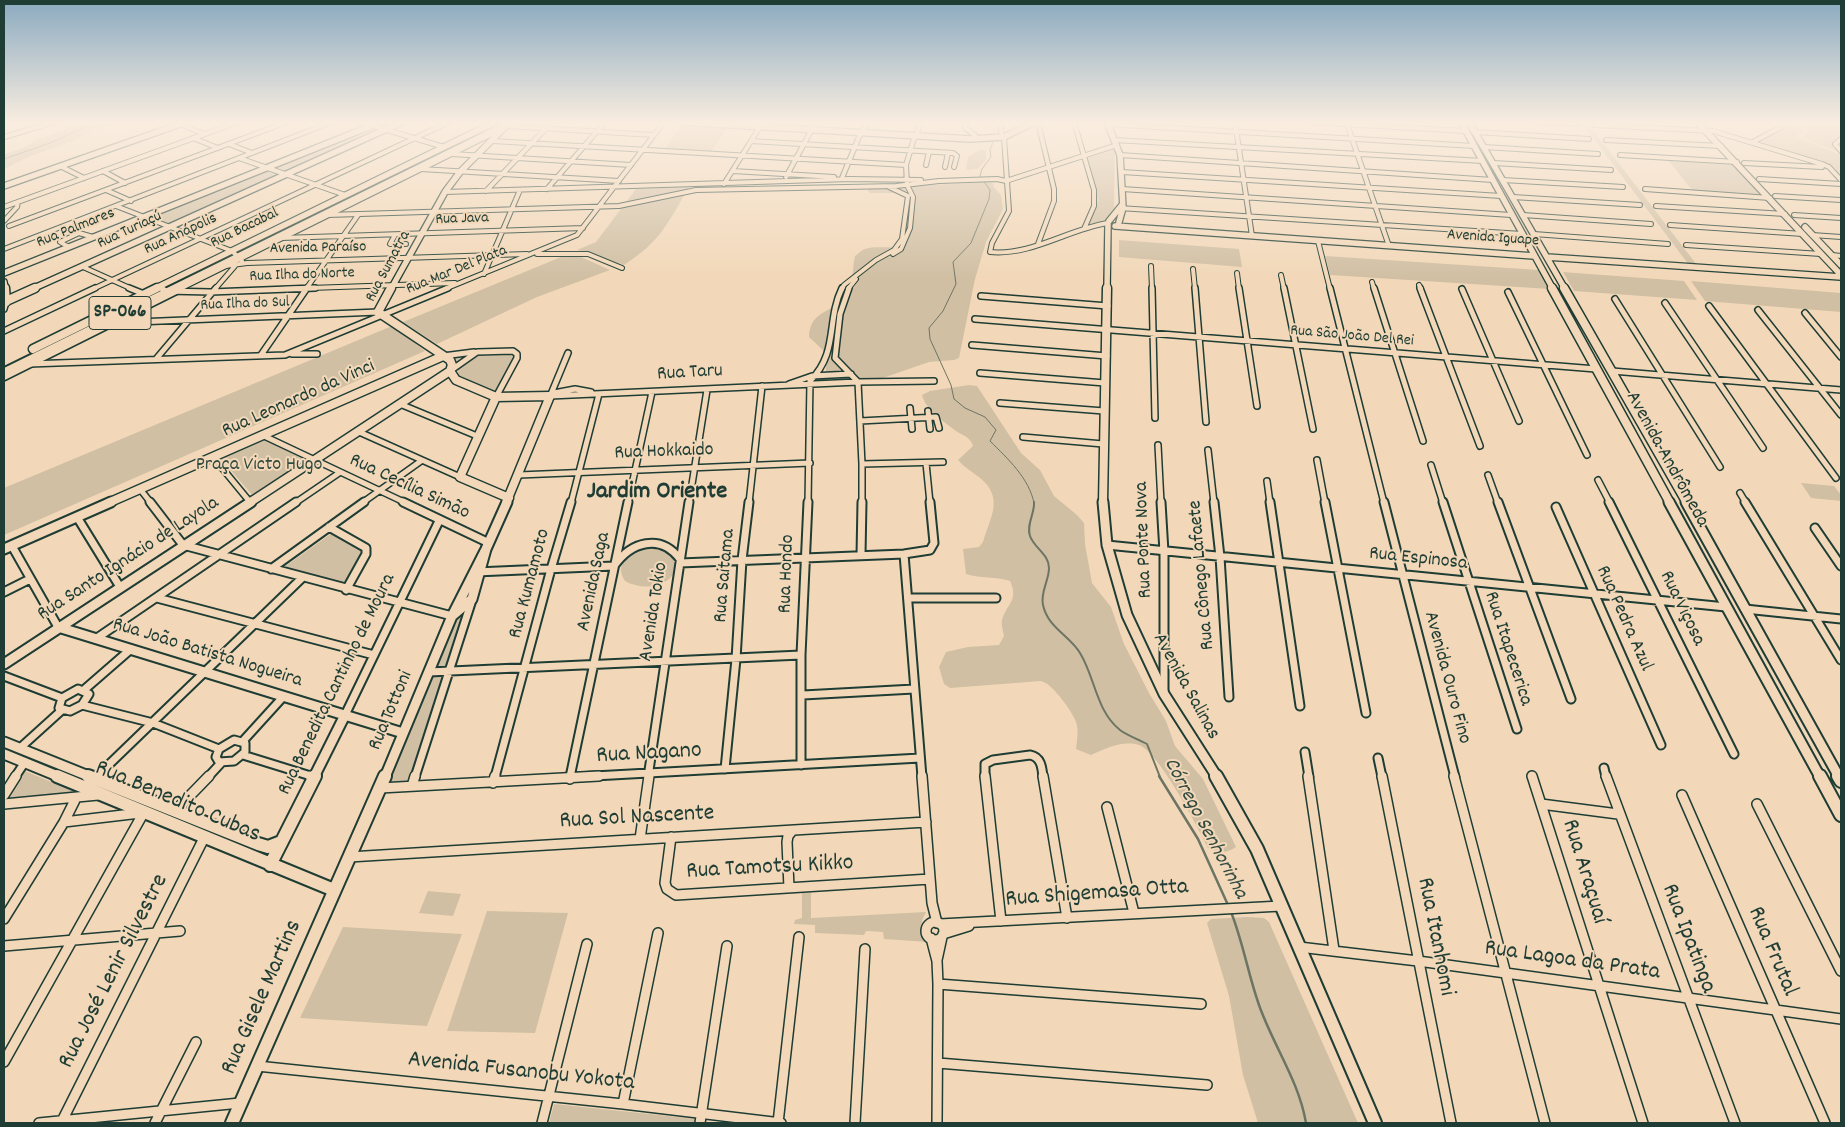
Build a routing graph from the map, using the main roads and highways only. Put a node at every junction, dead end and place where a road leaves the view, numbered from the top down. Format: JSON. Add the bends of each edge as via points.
{"nodes":[{"id":1,"x":397,"y":175,"type":"edge"},
{"id":2,"x":407,"y":175,"type":"edge"},
{"id":3,"x":235,"y":255,"type":"junction"},
{"id":4,"x":166,"y":289,"type":"junction"},
{"id":5,"x":4,"y":363,"type":"edge"},
{"id":6,"x":4,"y":371,"type":"edge"}],
"edges":[{"from":1,"to":3,"type":"main road","number":"SP-066"},
{"from":2,"to":3,"type":"main road","number":"SP-066","via":[[280,238]]},
{"from":3,"to":4,"type":"main road","number":"SP-066"},
{"from":4,"to":5,"type":"main road","number":"SP-066"},
{"from":4,"to":6,"type":"main road","number":"SP-066"}]}
